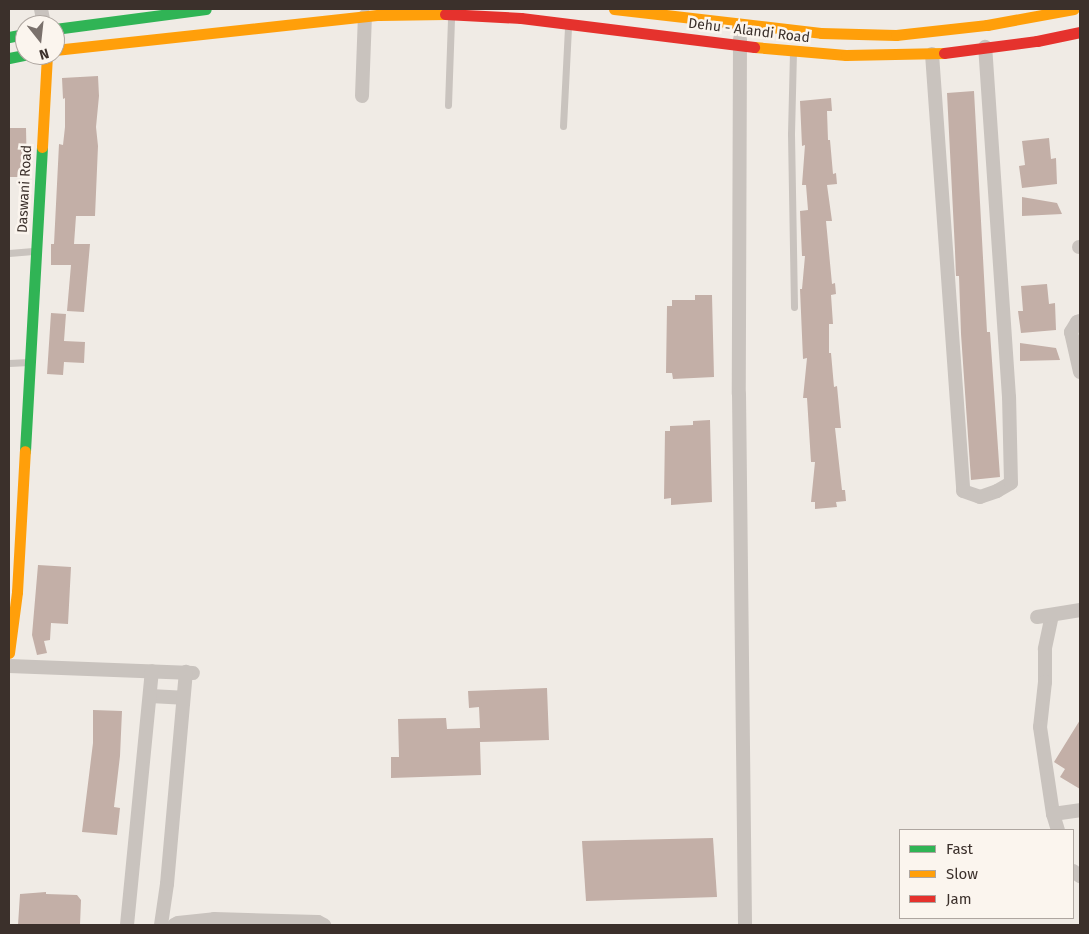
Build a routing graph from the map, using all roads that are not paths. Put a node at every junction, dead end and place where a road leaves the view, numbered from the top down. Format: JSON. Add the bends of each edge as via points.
{"nodes":[{"id":1,"x":206,"y":9,"type":"edge"},
{"id":2,"x":614,"y":9,"type":"edge"},
{"id":3,"x":1074,"y":9,"type":"edge"},
{"id":4,"x":451,"y":14,"type":"junction"},
{"id":5,"x":365,"y":16,"type":"junction"},
{"id":6,"x":740,"y":23,"type":"junction"},
{"id":7,"x":568,"y":24,"type":"junction"},
{"id":8,"x":65,"y":28,"type":"edge"},
{"id":9,"x":1080,"y":32,"type":"edge"},
{"id":10,"x":740,"y":46,"type":"junction"},
{"id":11,"x":986,"y":47,"type":"junction"},
{"id":12,"x":65,"y":49,"type":"edge"},
{"id":13,"x":793,"y":52,"type":"junction"},
{"id":14,"x":932,"y":54,"type":"junction"},
{"id":15,"x":46,"y":65,"type":"edge"},
{"id":16,"x":362,"y":96,"type":"dead end"},
{"id":17,"x":448,"y":105,"type":"dead end"},
{"id":18,"x":563,"y":126,"type":"dead end"},
{"id":19,"x":36,"y":251,"type":"junction"},
{"id":20,"x":9,"y":253,"type":"edge"},
{"id":21,"x":794,"y":307,"type":"dead end"},
{"id":22,"x":1080,"y":321,"type":"edge"},
{"id":23,"x":29,"y":362,"type":"junction"},
{"id":24,"x":9,"y":363,"type":"edge"},
{"id":25,"x":1080,"y":372,"type":"edge"},
{"id":26,"x":1080,"y":610,"type":"edge"},
{"id":27,"x":1052,"y":615,"type":"junction"},
{"id":28,"x":1037,"y":617,"type":"dead end"},
{"id":29,"x":9,"y":653,"type":"edge"},
{"id":30,"x":9,"y":666,"type":"edge"},
{"id":31,"x":152,"y":671,"type":"junction"},
{"id":32,"x":150,"y":696,"type":"junction"},
{"id":33,"x":183,"y":698,"type":"junction"},
{"id":34,"x":1080,"y":810,"type":"edge"},
{"id":35,"x":1053,"y":814,"type":"junction"},
{"id":36,"x":1058,"y":829,"type":"edge"},
{"id":37,"x":128,"y":925,"type":"edge"},
{"id":38,"x":161,"y":925,"type":"edge"},
{"id":39,"x":174,"y":925,"type":"edge"},
{"id":40,"x":324,"y":925,"type":"edge"},
{"id":41,"x":745,"y":925,"type":"edge"}],
"edges":[{"from":1,"to":8,"type":"main road"},
{"from":2,"to":6,"type":"main road","name":"Dehu - Alandi Road"},
{"from":3,"to":6,"type":"main road","name":"Dehu - Alandi Road","via":[[987,26],[896,35],[821,33]]},
{"from":4,"to":5,"type":"main road","name":"Dehu - Alandi Road"},
{"from":4,"to":7,"type":"main road","name":"Dehu - Alandi Road"},
{"from":4,"to":17,"type":"lane"},
{"from":5,"to":12,"type":"main road","name":"Dehu - Alandi Road"},
{"from":5,"to":16,"type":"street"},
{"from":6,"to":10,"type":"street"},
{"from":7,"to":10,"type":"main road","name":"Dehu - Alandi Road"},
{"from":7,"to":18,"type":"lane"},
{"from":9,"to":11,"type":"main road","name":"Dehu - Alandi Road"},
{"from":10,"to":13,"type":"main road","name":"Dehu - Alandi Road"},
{"from":10,"to":41,"type":"street","via":[[739,394]]},
{"from":11,"to":14,"type":"main road","name":"Dehu - Alandi Road"},
{"from":11,"to":14,"type":"street","via":[[1009,398],[1011,482],[980,497],[963,490]]},
{"from":13,"to":14,"type":"main road","name":"Dehu - Alandi Road"},
{"from":13,"to":21,"type":"lane"},
{"from":15,"to":19,"type":"main road","name":"Daswani Road"},
{"from":19,"to":20,"type":"lane"},
{"from":19,"to":23,"type":"main road","name":"Daswani Road"},
{"from":22,"to":25,"type":"street","via":[[1071,332]]},
{"from":23,"to":24,"type":"lane"},
{"from":23,"to":29,"type":"main road","name":"Daswani Road","via":[[17,592]]},
{"from":26,"to":27,"type":"street"},
{"from":27,"to":28,"type":"street"},
{"from":27,"to":35,"type":"street","via":[[1045,649],[1040,728]]},
{"from":30,"to":31,"type":"street"},
{"from":31,"to":32,"type":"street"},
{"from":31,"to":33,"type":"street","via":[[190,673]]},
{"from":32,"to":33,"type":"street"},
{"from":32,"to":37,"type":"street"},
{"from":33,"to":38,"type":"street"},
{"from":34,"to":35,"type":"street"},
{"from":35,"to":36,"type":"street"},
{"from":39,"to":40,"type":"street","via":[[214,919],[318,922]]}]}
